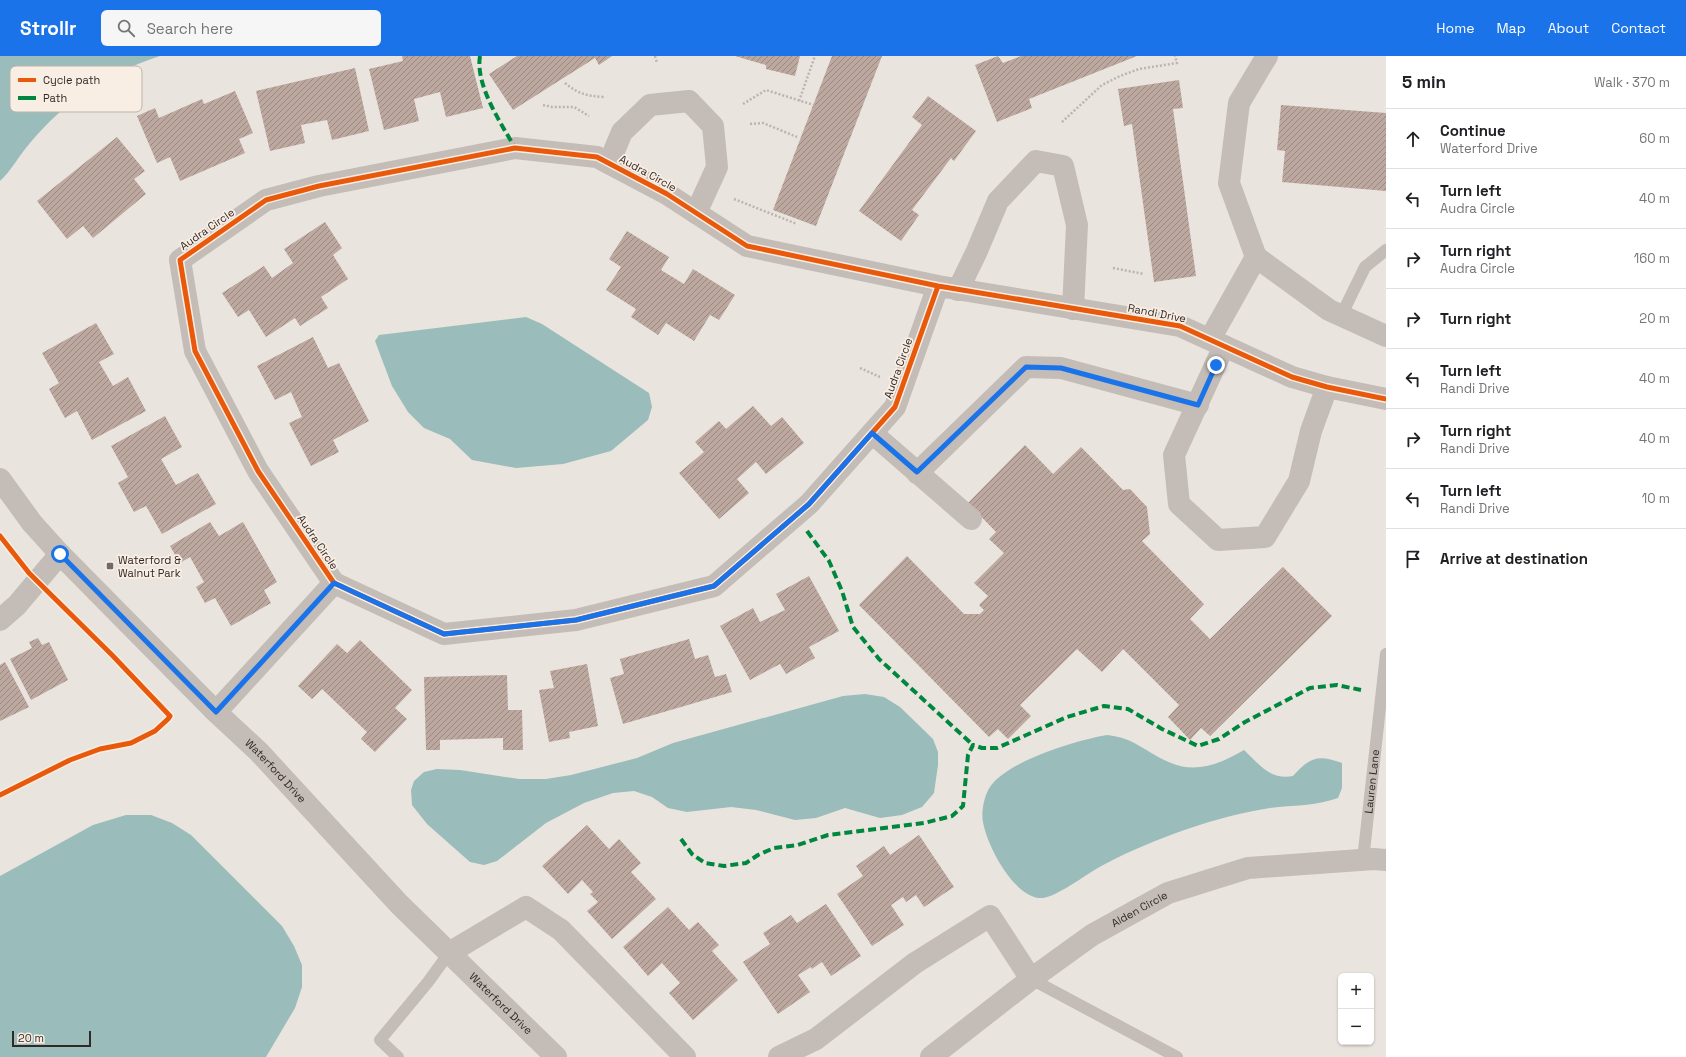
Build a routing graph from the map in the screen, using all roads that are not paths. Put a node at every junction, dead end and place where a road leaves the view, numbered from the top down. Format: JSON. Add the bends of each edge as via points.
{"nodes":[{"id":1,"x":1267,"y":56,"type":"edge"},
{"id":2,"x":609,"y":163,"type":"junction"},
{"id":3,"x":696,"y":213,"type":"junction"},
{"id":4,"x":1386,"y":250,"type":"edge"},
{"id":5,"x":1256,"y":257,"type":"junction"},
{"id":6,"x":948,"y":288,"type":"junction"},
{"id":7,"x":1072,"y":309,"type":"junction"},
{"id":8,"x":1341,"y":316,"type":"junction"},
{"id":9,"x":1386,"y":336,"type":"edge"},
{"id":10,"x":1217,"y":343,"type":"junction"},
{"id":11,"x":1327,"y":387,"type":"junction"},
{"id":12,"x":1386,"y":399,"type":"edge"},
{"id":13,"x":1198,"y":405,"type":"junction"},
{"id":14,"x":872,"y":433,"type":"junction"},
{"id":15,"x":917,"y":472,"type":"junction"},
{"id":16,"x":0,"y":479,"type":"edge"},
{"id":17,"x":971,"y":519,"type":"dead end"},
{"id":18,"x":60,"y":554,"type":"junction"},
{"id":19,"x":334,"y":583,"type":"junction"},
{"id":20,"x":0,"y":620,"type":"edge"},
{"id":21,"x":1386,"y":654,"type":"edge"},
{"id":22,"x":216,"y":712,"type":"junction"},
{"id":23,"x":1363,"y":860,"type":"junction"},
{"id":24,"x":1386,"y":860,"type":"edge"},
{"id":25,"x":449,"y":953,"type":"junction"},
{"id":26,"x":1031,"y":980,"type":"junction"},
{"id":27,"x":398,"y":1057,"type":"edge"},
{"id":28,"x":556,"y":1057,"type":"edge"},
{"id":29,"x":685,"y":1057,"type":"edge"},
{"id":30,"x":779,"y":1057,"type":"edge"},
{"id":31,"x":931,"y":1057,"type":"edge"},
{"id":32,"x":1177,"y":1057,"type":"edge"}],
"edges":[{"from":1,"to":5,"type":"street","via":[[1239,102],[1230,183]]},
{"from":2,"to":3,"type":"street","name":"Audra Circle","via":[[667,194]]},
{"from":2,"to":3,"type":"street","via":[[622,132],[650,105],[689,101],[713,126],[717,167]]},
{"from":2,"to":19,"type":"street","name":"Audra Circle","via":[[597,157],[515,148],[319,186],[266,200],[180,260],[194,351],[258,471]]},
{"from":3,"to":6,"type":"street","name":"Audra Circle","via":[[747,246]]},
{"from":4,"to":8,"type":"lane","via":[[1365,267]]},
{"from":5,"to":8,"type":"street","via":[[1328,310]]},
{"from":5,"to":10,"type":"street"},
{"from":6,"to":7,"type":"street","name":"Randi Drive"},
{"from":6,"to":7,"type":"street","via":[[976,253],[998,201],[1036,161],[1063,166],[1077,225]]},
{"from":6,"to":14,"type":"street","name":"Audra Circle","via":[[895,406]]},
{"from":7,"to":10,"type":"street","name":"Randi Drive","via":[[1180,326]]},
{"from":8,"to":9,"type":"street"},
{"from":10,"to":11,"type":"street","name":"Randi Drive","via":[[1292,377]]},
{"from":10,"to":13,"type":"street"},
{"from":11,"to":12,"type":"street","name":"Randi Drive"},
{"from":11,"to":13,"type":"street","via":[[1311,431],[1299,481],[1265,537],[1218,540],[1179,504],[1174,455]]},
{"from":13,"to":15,"type":"street","via":[[1061,368],[1026,367]]},
{"from":14,"to":15,"type":"street"},
{"from":14,"to":19,"type":"street","name":"Audra Circle","via":[[809,504],[714,586],[576,620],[444,634]]},
{"from":15,"to":17,"type":"street"},
{"from":16,"to":18,"type":"street","name":"Waterford Drive","via":[[32,523]]},
{"from":18,"to":20,"type":"street"},
{"from":18,"to":22,"type":"street","name":"Waterford Drive"},
{"from":19,"to":22,"type":"street","name":"Audra Circle"},
{"from":21,"to":23,"type":"lane","name":"Lauren Lane"},
{"from":22,"to":25,"type":"street","name":"Waterford Drive","via":[[259,752],[399,904]]},
{"from":23,"to":24,"type":"street","name":"Alden Circle"},
{"from":23,"to":26,"type":"street","name":"Alden Circle","via":[[1248,868],[1168,893],[1092,935]]},
{"from":25,"to":27,"type":"lane","via":[[380,1040]]},
{"from":25,"to":28,"type":"street","name":"Waterford Drive"},
{"from":25,"to":29,"type":"street","via":[[526,907],[561,930]]},
{"from":26,"to":30,"type":"street","via":[[990,916],[915,963],[816,1039]]},
{"from":26,"to":31,"type":"street","name":"Alden Circle"},
{"from":26,"to":32,"type":"lane"}]}
